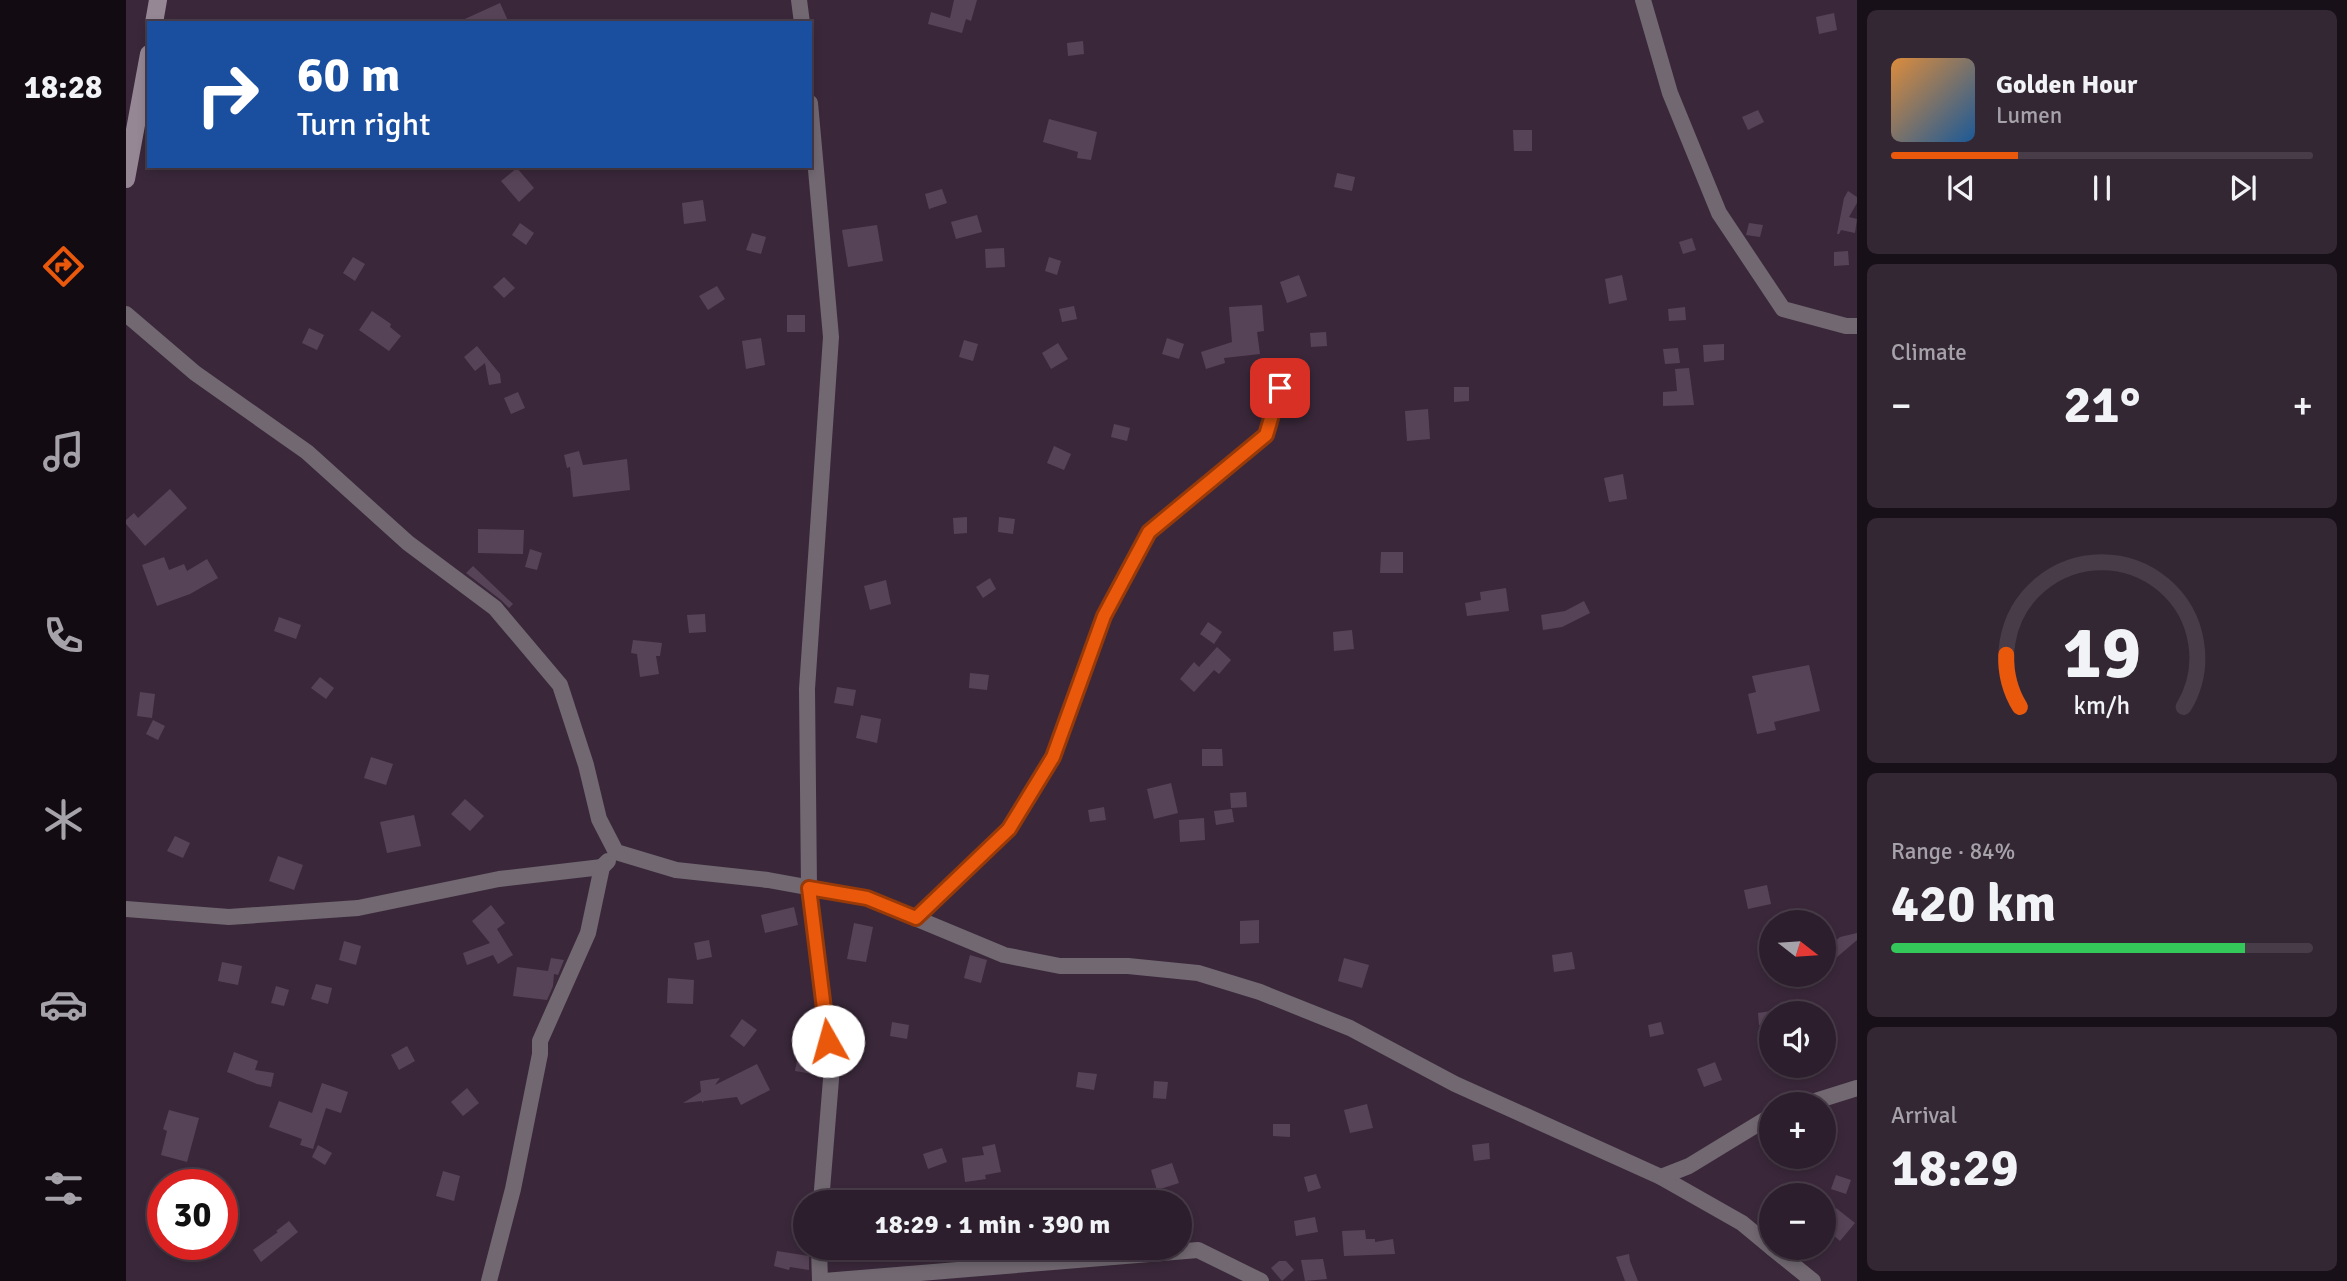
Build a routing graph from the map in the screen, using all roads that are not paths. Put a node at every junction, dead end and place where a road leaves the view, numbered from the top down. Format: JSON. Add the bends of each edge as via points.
{"nodes":[{"id":1,"x":158,"y":0,"type":"edge"},
{"id":2,"x":799,"y":0,"type":"edge"},
{"id":3,"x":1643,"y":0,"type":"edge"},
{"id":4,"x":154,"y":21,"type":"edge"},
{"id":5,"x":802,"y":21,"type":"edge"},
{"id":6,"x":147,"y":65,"type":"edge"},
{"id":7,"x":812,"y":125,"type":"edge"},
{"id":8,"x":126,"y":179,"type":"edge"},
{"id":9,"x":126,"y":314,"type":"edge"},
{"id":10,"x":1857,"y":326,"type":"edge"},
{"id":11,"x":1280,"y":388,"type":"dead end"},
{"id":12,"x":616,"y":852,"type":"junction"},
{"id":13,"x":602,"y":867,"type":"junction"},
{"id":14,"x":809,"y":888,"type":"junction"},
{"id":15,"x":126,"y":909,"type":"edge"},
{"id":16,"x":916,"y":918,"type":"junction"},
{"id":17,"x":1857,"y":1088,"type":"edge"},
{"id":18,"x":1836,"y":1095,"type":"edge"},
{"id":19,"x":1759,"y":1123,"type":"edge"},
{"id":20,"x":1661,"y":1177,"type":"junction"},
{"id":21,"x":822,"y":1190,"type":"edge"},
{"id":22,"x":1759,"y":1237,"type":"edge"},
{"id":23,"x":820,"y":1260,"type":"edge"},
{"id":24,"x":1787,"y":1260,"type":"edge"},
{"id":25,"x":489,"y":1281,"type":"edge"},
{"id":26,"x":822,"y":1281,"type":"edge"},
{"id":27,"x":1261,"y":1281,"type":"edge"},
{"id":28,"x":1812,"y":1281,"type":"edge"}],
"edges":[{"from":1,"to":4,"type":"main road"},
{"from":2,"to":5,"type":"street"},
{"from":3,"to":10,"type":"street","via":[[1670,93],[1719,214],[1783,309]]},
{"from":6,"to":8,"type":"main road"},
{"from":7,"to":14,"type":"street","via":[[831,337],[807,689]]},
{"from":9,"to":12,"type":"street","via":[[195,373],[307,452],[408,542],[495,608],[560,685],[599,820]]},
{"from":11,"to":16,"type":"street","via":[[1266,435],[1149,532],[1104,616],[1053,757],[1009,829]]},
{"from":12,"to":13,"type":"street"},
{"from":12,"to":14,"type":"street","via":[[676,870]]},
{"from":13,"to":15,"type":"street","via":[[499,879],[358,908],[229,916]]},
{"from":13,"to":25,"type":"street","via":[[588,933],[540,1041],[513,1189]]},
{"from":14,"to":16,"type":"street","via":[[867,898]]},
{"from":14,"to":21,"type":"street","via":[[832,1067]]},
{"from":16,"to":20,"type":"street","via":[[1004,955],[1060,966],[1198,972],[1260,992],[1350,1028],[1455,1084]]},
{"from":17,"to":18,"type":"street"},
{"from":19,"to":20,"type":"street","via":[[1689,1166]]},
{"from":20,"to":22,"type":"street"},
{"from":23,"to":26,"type":"street"},
{"from":24,"to":28,"type":"street"},
{"from":26,"to":27,"type":"street","via":[[1198,1250]]}]}
